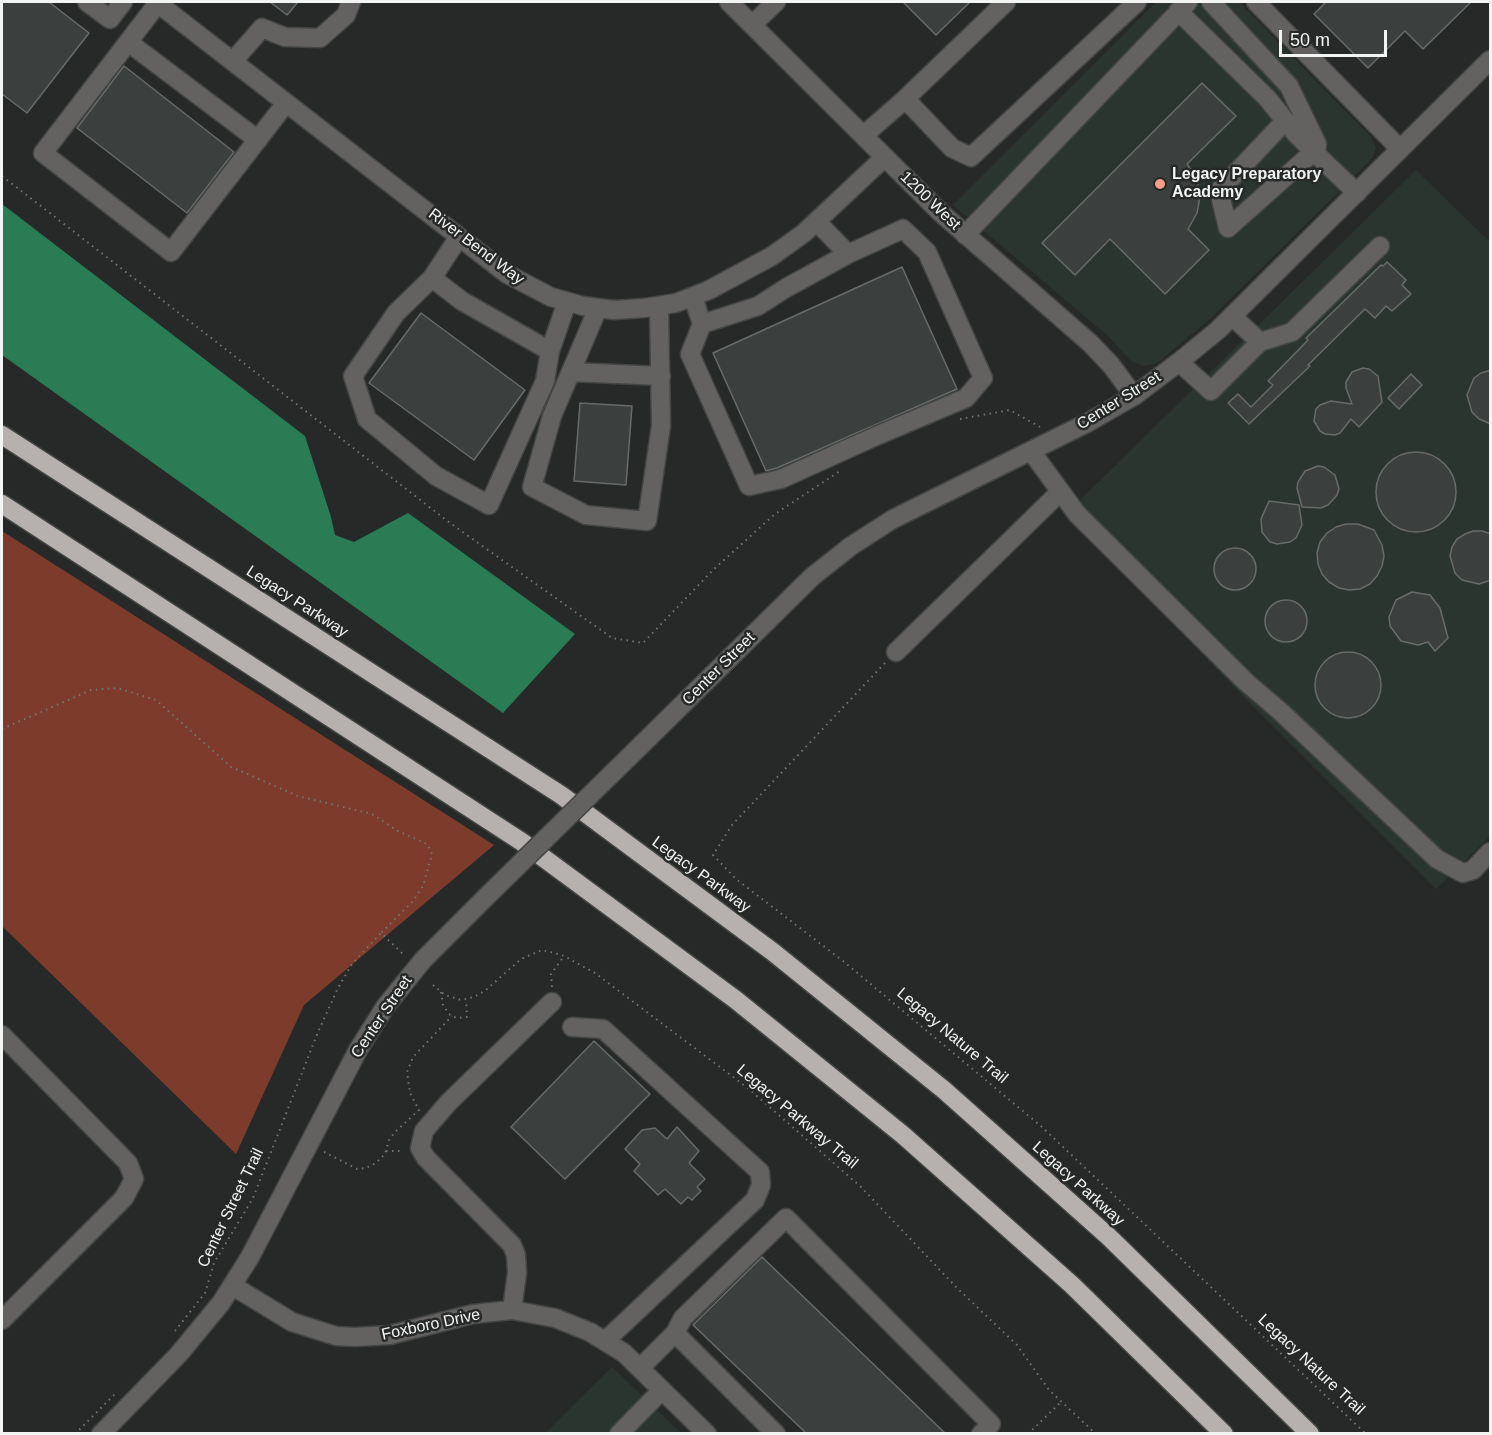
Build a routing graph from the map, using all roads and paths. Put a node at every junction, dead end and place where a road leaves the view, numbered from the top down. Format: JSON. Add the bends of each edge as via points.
{"nodes":[{"id":1,"x":87,"y":2,"type":"edge"},
{"id":2,"x":123,"y":2,"type":"edge"},
{"id":3,"x":157,"y":2,"type":"edge"},
{"id":4,"x":351,"y":2,"type":"edge"},
{"id":5,"x":729,"y":2,"type":"edge"},
{"id":6,"x":776,"y":2,"type":"edge"},
{"id":7,"x":1006,"y":2,"type":"edge"},
{"id":8,"x":1137,"y":2,"type":"edge"},
{"id":9,"x":1211,"y":2,"type":"edge"},
{"id":10,"x":1256,"y":2,"type":"edge"},
{"id":11,"x":1183,"y":6,"type":"edge"},
{"id":12,"x":753,"y":25,"type":"junction"},
{"id":13,"x":128,"y":42,"type":"junction"},
{"id":14,"x":1491,"y":60,"type":"edge"},
{"id":15,"x":233,"y":61,"type":"junction"},
{"id":16,"x":903,"y":101,"type":"junction"},
{"id":17,"x":286,"y":103,"type":"junction"},
{"id":18,"x":1285,"y":121,"type":"junction"},
{"id":19,"x":864,"y":135,"type":"junction"},
{"id":20,"x":258,"y":140,"type":"junction"},
{"id":21,"x":1400,"y":149,"type":"junction"},
{"id":22,"x":1316,"y":154,"type":"junction"},
{"id":23,"x":885,"y":157,"type":"junction"},
{"id":24,"x":1357,"y":193,"type":"junction"},
{"id":25,"x":817,"y":222,"type":"junction"},
{"id":26,"x":965,"y":235,"type":"junction"},
{"id":27,"x":459,"y":237,"type":"junction"},
{"id":28,"x":1380,"y":246,"type":"dead end"},
{"id":29,"x":848,"y":254,"type":"junction"},
{"id":30,"x":432,"y":278,"type":"junction"},
{"id":31,"x":693,"y":297,"type":"junction"},
{"id":32,"x":567,"y":302,"type":"junction"},
{"id":33,"x":659,"y":306,"type":"junction"},
{"id":34,"x":598,"y":308,"type":"junction"},
{"id":35,"x":1232,"y":316,"type":"junction"},
{"id":36,"x":702,"y":324,"type":"junction"},
{"id":37,"x":1260,"y":342,"type":"junction"},
{"id":38,"x":550,"y":351,"type":"junction"},
{"id":39,"x":1179,"y":362,"type":"junction"},
{"id":40,"x":571,"y":372,"type":"junction"},
{"id":41,"x":661,"y":376,"type":"junction"},
{"id":42,"x":1134,"y":396,"type":"junction"},
{"id":43,"x":2,"y":435,"type":"edge"},
{"id":44,"x":1031,"y":451,"type":"junction"},
{"id":45,"x":1060,"y":492,"type":"junction"},
{"id":46,"x":2,"y":504,"type":"edge"},
{"id":47,"x":896,"y":652,"type":"joint"},
{"id":48,"x":2,"y":729,"type":"edge"},
{"id":49,"x":1491,"y":852,"type":"edge"},
{"id":50,"x":381,"y":933,"type":"junction"},
{"id":51,"x":404,"y":955,"type":"dead end"},
{"id":52,"x":564,"y":956,"type":"junction"},
{"id":53,"x":433,"y":985,"type":"dead end"},
{"id":54,"x":441,"y":992,"type":"junction"},
{"id":55,"x":466,"y":999,"type":"junction"},
{"id":56,"x":552,"y":1002,"type":"joint"},
{"id":57,"x":452,"y":1016,"type":"junction"},
{"id":58,"x":572,"y":1028,"type":"dead end"},
{"id":59,"x":2,"y":1035,"type":"edge"},
{"id":60,"x":420,"y":1148,"type":"junction"},
{"id":61,"x":324,"y":1151,"type":"dead end"},
{"id":62,"x":386,"y":1151,"type":"junction"},
{"id":63,"x":233,"y":1286,"type":"junction"},
{"id":64,"x":512,"y":1310,"type":"junction"},
{"id":65,"x":2,"y":1320,"type":"edge"},
{"id":66,"x":675,"y":1333,"type":"junction"},
{"id":67,"x":169,"y":1339,"type":"dead end"},
{"id":68,"x":606,"y":1340,"type":"junction"},
{"id":69,"x":640,"y":1368,"type":"junction"},
{"id":70,"x":120,"y":1390,"type":"dead end"},
{"id":71,"x":662,"y":1390,"type":"junction"},
{"id":72,"x":1062,"y":1401,"type":"junction"},
{"id":73,"x":75,"y":1434,"type":"edge"},
{"id":74,"x":101,"y":1434,"type":"edge"},
{"id":75,"x":619,"y":1434,"type":"edge"},
{"id":76,"x":707,"y":1434,"type":"edge"},
{"id":77,"x":776,"y":1434,"type":"edge"},
{"id":78,"x":981,"y":1434,"type":"edge"},
{"id":79,"x":1028,"y":1434,"type":"edge"},
{"id":80,"x":1096,"y":1434,"type":"edge"},
{"id":81,"x":1224,"y":1434,"type":"edge"},
{"id":82,"x":1310,"y":1434,"type":"edge"},
{"id":83,"x":1366,"y":1434,"type":"edge"}],
"edges":[{"from":1,"to":2,"type":"street","via":[[110,19]]},
{"from":3,"to":13,"type":"street"},
{"from":3,"to":15,"type":"street","name":"River Bend Way"},
{"from":4,"to":15,"type":"street","via":[[346,15],[320,38],[285,37],[262,28]]},
{"from":5,"to":12,"type":"street","name":"1200 West"},
{"from":6,"to":12,"type":"street"},
{"from":7,"to":16,"type":"street"},
{"from":8,"to":16,"type":"street","via":[[971,158],[952,148]]},
{"from":9,"to":22,"type":"street","via":[[1289,86],[1317,144]]},
{"from":10,"to":21,"type":"street"},
{"from":11,"to":18,"type":"street"},
{"from":11,"to":26,"type":"street"},
{"from":12,"to":19,"type":"street","name":"1200 West"},
{"from":13,"to":20,"type":"street"},
{"from":13,"to":20,"type":"street","via":[[43,153],[171,252]]},
{"from":14,"to":21,"type":"street","name":"Center Street"},
{"from":15,"to":17,"type":"street","name":"River Bend Way"},
{"from":16,"to":19,"type":"street"},
{"from":17,"to":20,"type":"street"},
{"from":17,"to":27,"type":"street","name":"River Bend Way"},
{"from":18,"to":22,"type":"street"},
{"from":18,"to":22,"type":"street","via":[[1219,191],[1228,228],[1304,158]]},
{"from":19,"to":23,"type":"street","name":"1200 West"},
{"from":21,"to":24,"type":"street","name":"Center Street"},
{"from":22,"to":24,"type":"street"},
{"from":23,"to":25,"type":"street","name":"River Bend Way"},
{"from":23,"to":26,"type":"street","name":"1200 West"},
{"from":24,"to":35,"type":"street","name":"Center Street"},
{"from":25,"to":29,"type":"street"},
{"from":25,"to":31,"type":"street","name":"River Bend Way","via":[[772,256]]},
{"from":26,"to":42,"type":"street","name":"1200 West","via":[[1090,343]]},
{"from":27,"to":30,"type":"street"},
{"from":27,"to":32,"type":"street","name":"River Bend Way","via":[[521,283]]},
{"from":28,"to":37,"type":"street","via":[[1292,332]]},
{"from":29,"to":36,"type":"street","via":[[758,306]]},
{"from":29,"to":36,"type":"street","via":[[903,229],[927,252],[983,378],[966,398],[781,479],[749,486],[690,354]]},
{"from":30,"to":38,"type":"street","via":[[462,302]]},
{"from":30,"to":38,"type":"street","via":[[396,312],[353,376],[367,419],[436,476],[489,505],[546,381]]},
{"from":31,"to":33,"type":"street","name":"River Bend Way"},
{"from":31,"to":36,"type":"street"},
{"from":32,"to":34,"type":"street","name":"River Bend Way"},
{"from":32,"to":38,"type":"street"},
{"from":33,"to":34,"type":"street","name":"River Bend Way","via":[[629,310]]},
{"from":33,"to":41,"type":"street"},
{"from":34,"to":40,"type":"street"},
{"from":35,"to":37,"type":"street"},
{"from":35,"to":39,"type":"street","name":"Center Street"},
{"from":37,"to":39,"type":"street","via":[[1211,391]]},
{"from":39,"to":42,"type":"street","name":"Center Street"},
{"from":40,"to":41,"type":"street"},
{"from":40,"to":41,"type":"street","via":[[552,416],[532,487],[586,515],[647,521],[661,426]]},
{"from":42,"to":44,"type":"street","name":"Center Street"},
{"from":43,"to":82,"type":"highway","name":"Legacy Parkway","via":[[561,795],[773,952],[944,1090],[1109,1237]]},
{"from":44,"to":45,"type":"street"},
{"from":44,"to":63,"type":"street","name":"Center Street","bridge":true,"via":[[892,519],[832,559],[403,983],[358,1050]]},
{"from":45,"to":47,"type":"street"},
{"from":45,"to":49,"type":"street","via":[[1077,514],[1246,682],[1437,859],[1463,873],[1473,870]]},
{"from":46,"to":81,"type":"highway","via":[[522,842],[736,1000],[903,1135],[1072,1285]]},
{"from":47,"to":83,"type":"path","name":"Legacy Nature Trail","via":[[732,825],[713,855],[736,879],[843,961],[1041,1127]]},
{"from":48,"to":50,"type":"path","via":[[91,690],[117,688],[156,700],[231,767],[298,796],[372,814],[427,844],[432,854],[423,886]]},
{"from":50,"to":51,"type":"path"},
{"from":50,"to":67,"type":"path","name":"Center Street Trail","via":[[352,964],[338,988],[253,1198],[214,1263],[205,1293]]},
{"from":52,"to":55,"type":"path","name":"Legacy Parkway Trail","via":[[542,950],[531,953],[486,990]]},
{"from":52,"to":56,"type":"path","via":[[551,974]]},
{"from":52,"to":72,"type":"path","name":"Legacy Parkway Trail","via":[[596,973],[749,1089],[861,1187],[1017,1345],[1049,1390]]},
{"from":53,"to":54,"type":"path"},
{"from":54,"to":55,"type":"path"},
{"from":54,"to":57,"type":"path","via":[[443,1005]]},
{"from":55,"to":57,"type":"path","via":[[467,1017]]},
{"from":56,"to":60,"type":"street","via":[[448,1103],[424,1131]]},
{"from":57,"to":62,"type":"path","via":[[413,1057],[407,1072],[410,1093],[419,1110],[395,1132]]},
{"from":58,"to":68,"type":"street","via":[[603,1029],[760,1172],[761,1185],[755,1200]]},
{"from":59,"to":65,"type":"street","via":[[128,1163],[134,1179],[124,1198]]},
{"from":60,"to":62,"type":"path"},
{"from":60,"to":64,"type":"street","via":[[512,1245],[517,1273]]},
{"from":61,"to":62,"type":"path","via":[[357,1168],[366,1168]]},
{"from":63,"to":64,"type":"street","name":"Foxboro Drive","via":[[292,1322],[336,1336],[390,1335],[473,1314]]},
{"from":63,"to":74,"type":"street","name":"Center Street","via":[[179,1354]]},
{"from":64,"to":68,"type":"street","name":"Foxboro Drive","via":[[574,1324]]},
{"from":66,"to":69,"type":"street"},
{"from":66,"to":77,"type":"street"},
{"from":66,"to":78,"type":"street","via":[[683,1318],[786,1218],[991,1424]]},
{"from":68,"to":69,"type":"street","name":"Foxboro Drive"},
{"from":69,"to":71,"type":"street","name":"Foxboro Drive"},
{"from":70,"to":73,"type":"path"},
{"from":71,"to":75,"type":"street"},
{"from":71,"to":76,"type":"street","name":"Foxboro Drive"},
{"from":72,"to":79,"type":"path"},
{"from":72,"to":80,"type":"path","name":"Legacy Parkway Trail"}]}
